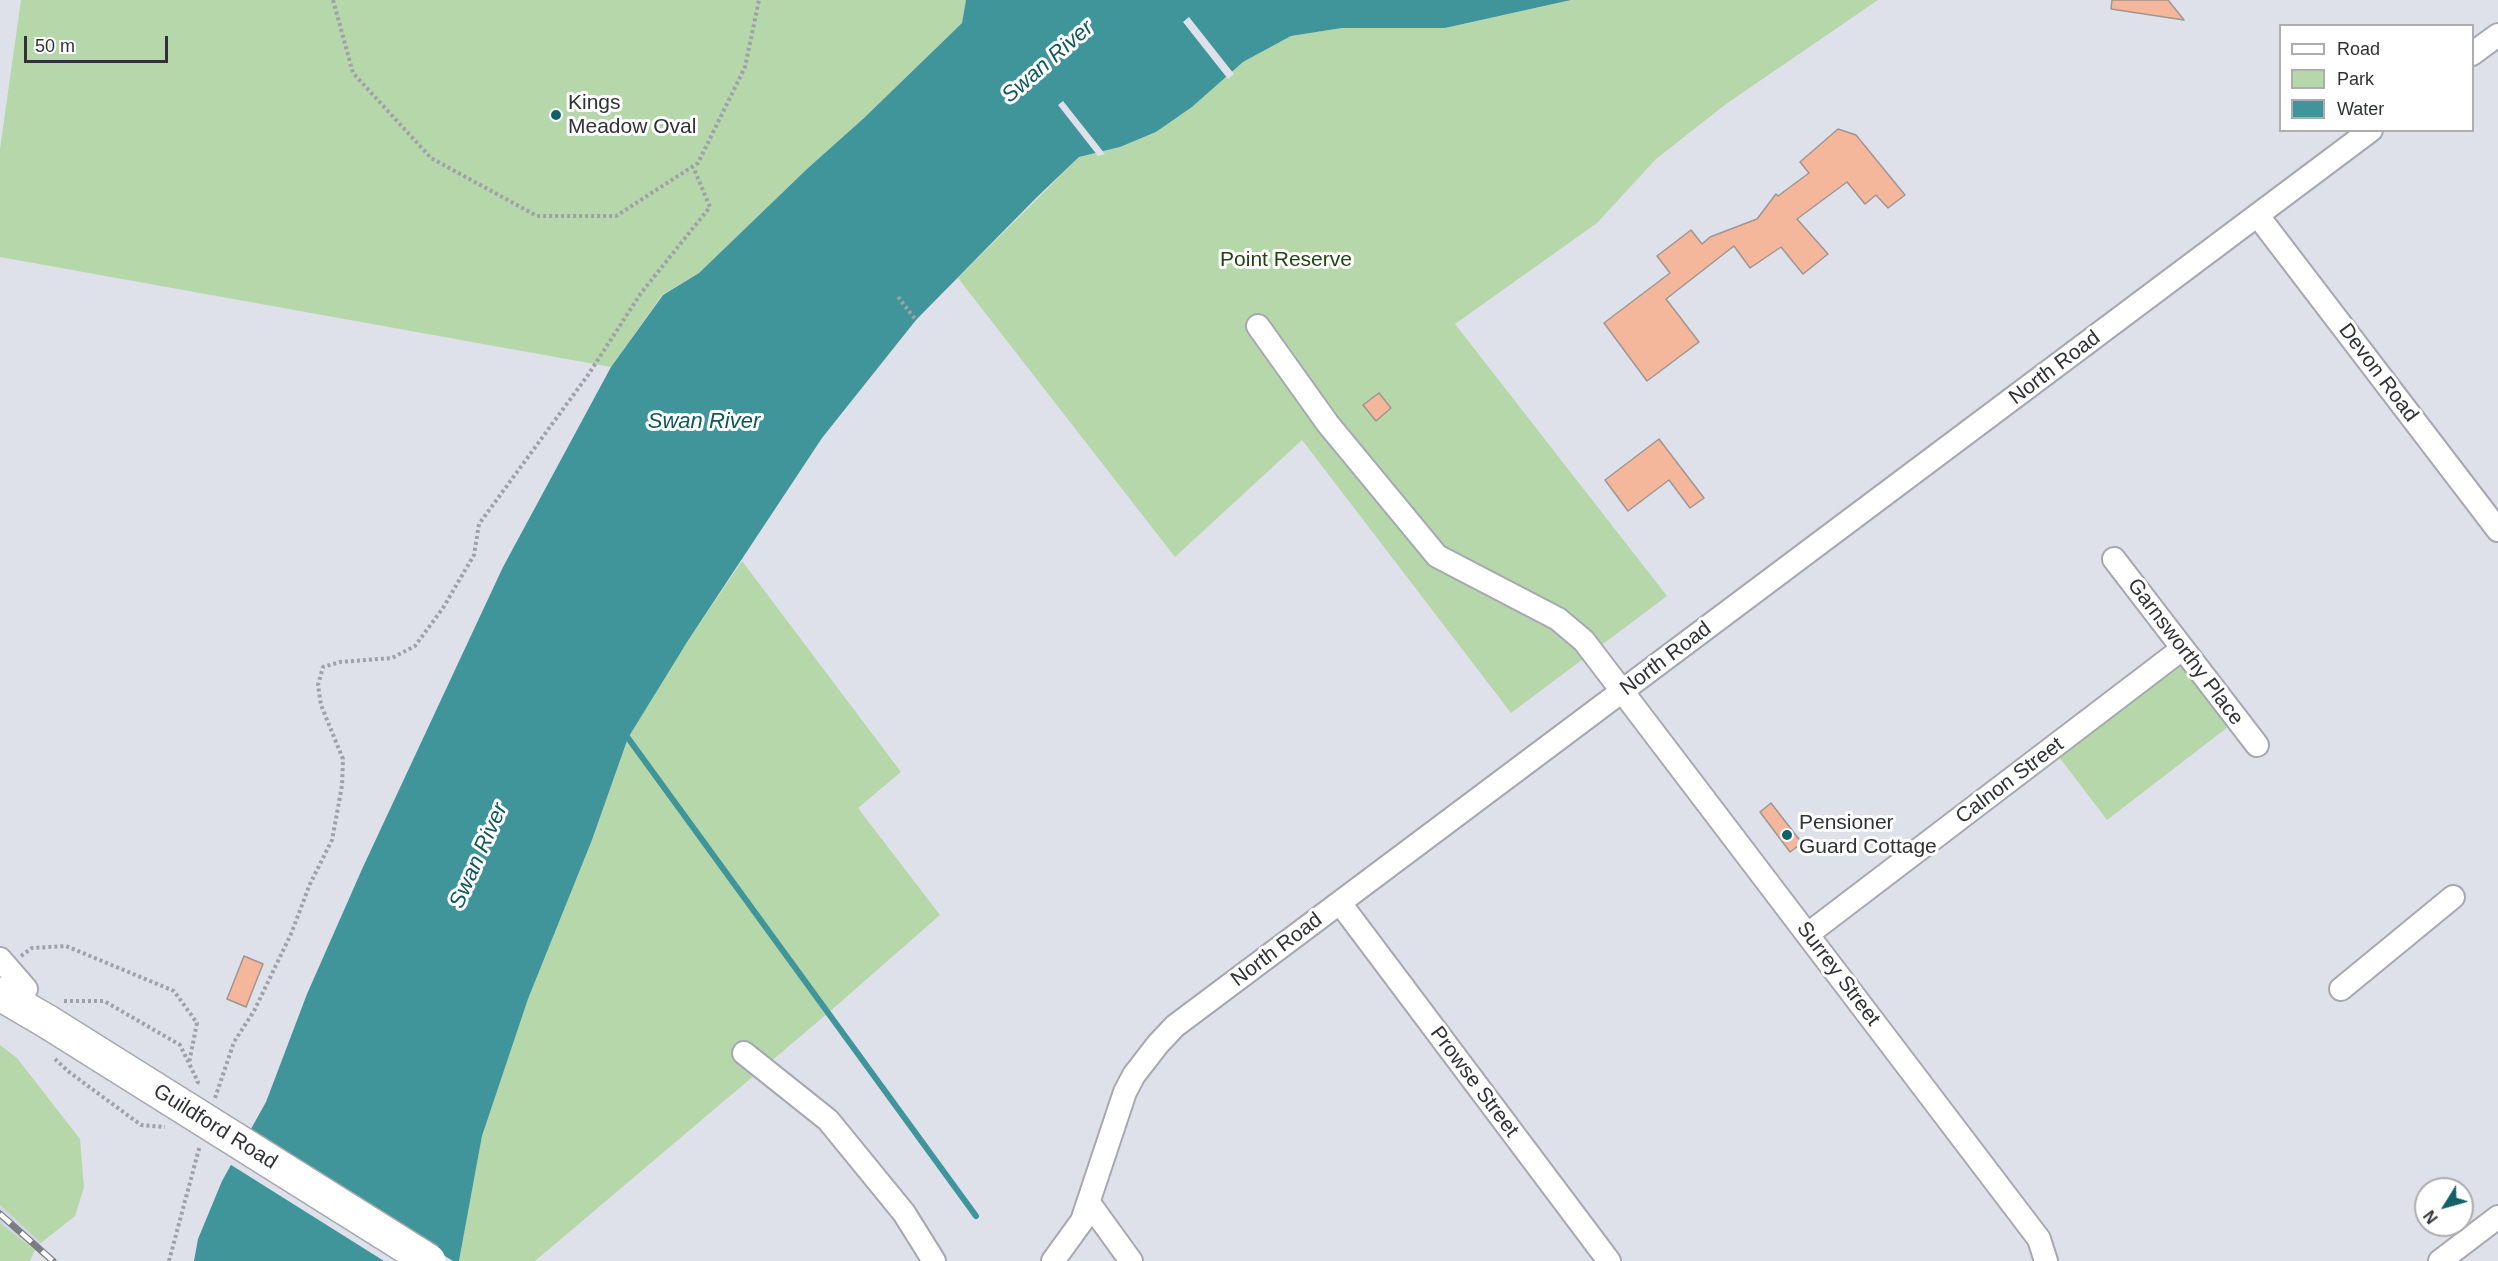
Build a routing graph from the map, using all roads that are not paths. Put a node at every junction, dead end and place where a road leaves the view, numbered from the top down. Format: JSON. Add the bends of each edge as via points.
{"nodes":[{"id":1,"x":2498,"y":35,"type":"edge"},
{"id":2,"x":2474,"y":53,"type":"edge"},
{"id":3,"x":2368,"y":132,"type":"edge"},
{"id":4,"x":2258,"y":216,"type":"junction"},
{"id":5,"x":1258,"y":326,"type":"dead end"},
{"id":6,"x":2498,"y":530,"type":"edge"},
{"id":7,"x":2114,"y":559,"type":"dead end"},
{"id":8,"x":2182,"y":649,"type":"junction"},
{"id":9,"x":1623,"y":690,"type":"junction"},
{"id":10,"x":2257,"y":745,"type":"dead end"},
{"id":11,"x":2453,"y":897,"type":"dead end"},
{"id":12,"x":1340,"y":903,"type":"junction"},
{"id":13,"x":1808,"y":934,"type":"junction"},
{"id":14,"x":6,"y":981,"type":"edge"},
{"id":15,"x":2341,"y":989,"type":"dead end"},
{"id":16,"x":744,"y":1053,"type":"dead end"},
{"id":17,"x":1089,"y":1203,"type":"junction"},
{"id":18,"x":2498,"y":1217,"type":"edge"},
{"id":19,"x":429,"y":1261,"type":"edge"},
{"id":20,"x":934,"y":1261,"type":"edge"},
{"id":21,"x":1053,"y":1261,"type":"edge"},
{"id":22,"x":1131,"y":1261,"type":"edge"},
{"id":23,"x":1609,"y":1261,"type":"edge"},
{"id":24,"x":2046,"y":1261,"type":"edge"},
{"id":25,"x":2440,"y":1261,"type":"edge"}],
"edges":[{"from":1,"to":2,"type":"street"},
{"from":3,"to":4,"type":"street","name":"North Road"},
{"from":4,"to":6,"type":"street","name":"Devon Road"},
{"from":4,"to":9,"type":"street","name":"North Road"},
{"from":5,"to":9,"type":"street","name":"Surrey Street","via":[[1328,424],[1437,556],[1572,629]]},
{"from":7,"to":8,"type":"street","name":"Garnsworthy Place"},
{"from":8,"to":10,"type":"street","name":"Garnsworthy Place"},
{"from":8,"to":13,"type":"street","name":"Calnon Street"},
{"from":9,"to":12,"type":"street","name":"North Road"},
{"from":9,"to":13,"type":"street","name":"Surrey Street"},
{"from":11,"to":15,"type":"street"},
{"from":12,"to":17,"type":"street","name":"North Road","via":[[1175,1026],[1158,1044],[1125,1092]]},
{"from":12,"to":23,"type":"street","name":"Prowse Street"},
{"from":13,"to":24,"type":"street","name":"Surrey Street","via":[[2039,1239]]},
{"from":14,"to":19,"type":"highway","name":"Guildford Road","bridge":true,"via":[[48,1022]]},
{"from":16,"to":20,"type":"street","via":[[828,1120],[904,1213]]},
{"from":17,"to":21,"type":"street","name":"North Road","via":[[1073,1236]]},
{"from":17,"to":22,"type":"street"},
{"from":18,"to":25,"type":"street"}]}
